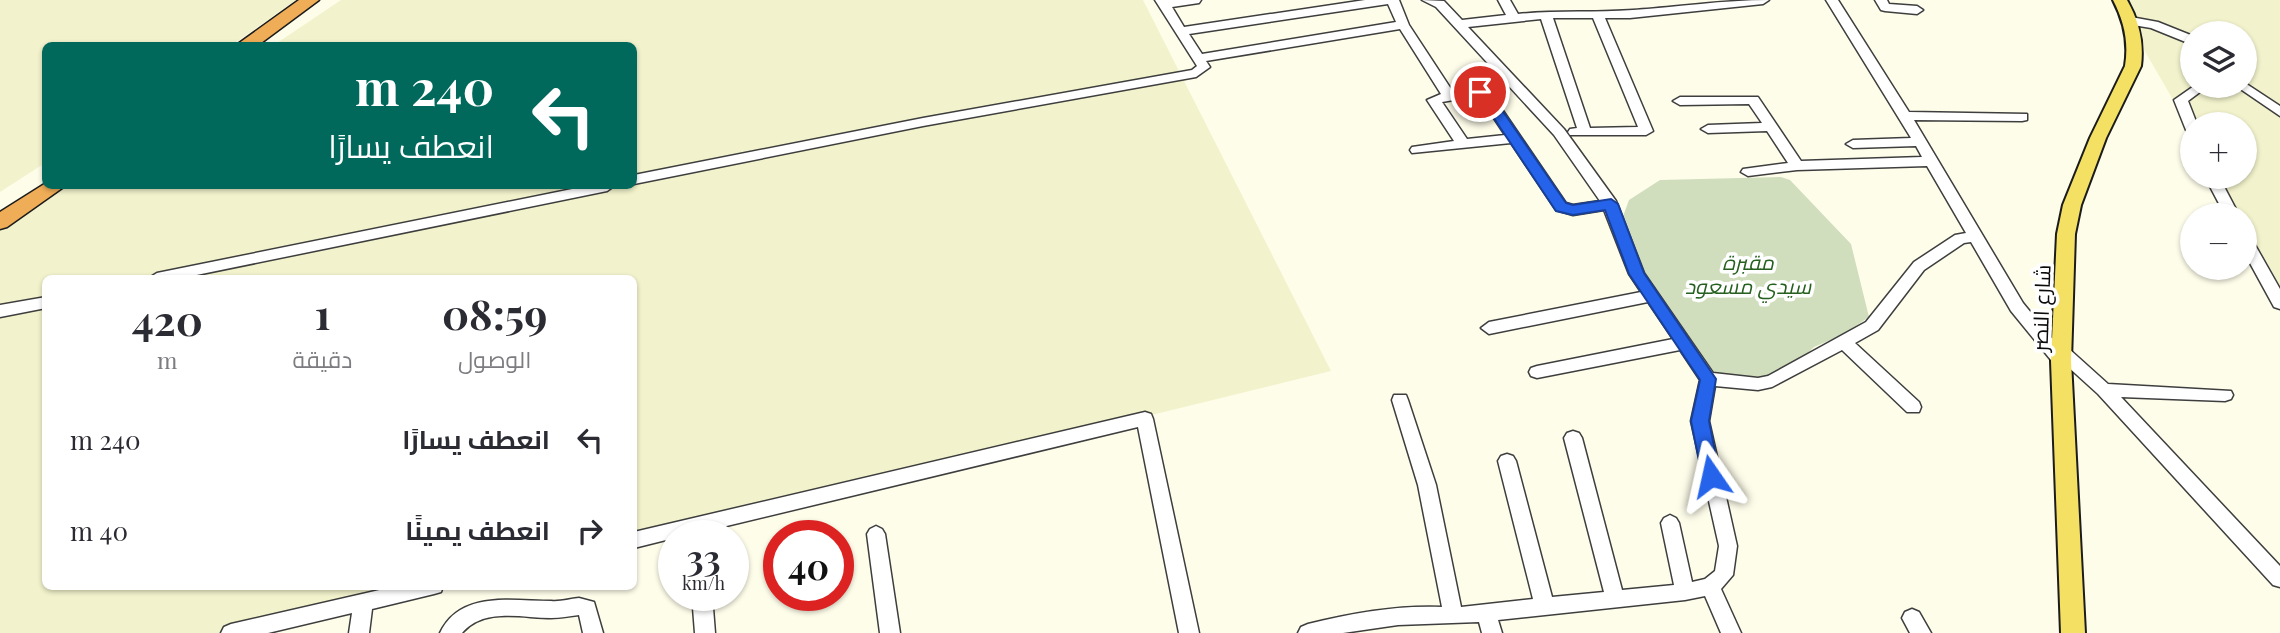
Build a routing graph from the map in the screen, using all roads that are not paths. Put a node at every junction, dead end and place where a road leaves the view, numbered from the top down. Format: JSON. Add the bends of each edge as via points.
{"nodes":[{"id":1,"x":310,"y":0,"type":"edge"},
{"id":2,"x":326,"y":0,"type":"edge"},
{"id":3,"x":1195,"y":0,"type":"edge"},
{"id":4,"x":1391,"y":0,"type":"edge"},
{"id":5,"x":1428,"y":0,"type":"edge"},
{"id":6,"x":1504,"y":0,"type":"edge"},
{"id":7,"x":1569,"y":0,"type":"edge"},
{"id":8,"x":1612,"y":0,"type":"edge"},
{"id":9,"x":1763,"y":0,"type":"edge"},
{"id":10,"x":1832,"y":0,"type":"edge"},
{"id":11,"x":1881,"y":0,"type":"edge"},
{"id":12,"x":2120,"y":0,"type":"edge"},
{"id":13,"x":1163,"y":3,"type":"edge"},
{"id":14,"x":1917,"y":10,"type":"dead end"},
{"id":15,"x":1551,"y":14,"type":"junction"},
{"id":16,"x":1572,"y":15,"type":"junction"},
{"id":17,"x":1613,"y":15,"type":"junction"},
{"id":18,"x":1513,"y":16,"type":"dead end"},
{"id":19,"x":1598,"y":16,"type":"junction"},
{"id":20,"x":2131,"y":21,"type":"junction"},
{"id":21,"x":1458,"y":24,"type":"junction"},
{"id":22,"x":1402,"y":25,"type":"junction"},
{"id":23,"x":1181,"y":30,"type":"junction"},
{"id":24,"x":2180,"y":36,"type":"edge"},
{"id":25,"x":250,"y":42,"type":"edge"},
{"id":26,"x":267,"y":42,"type":"edge"},
{"id":27,"x":1199,"y":58,"type":"junction"},
{"id":28,"x":1449,"y":96,"type":"junction"},
{"id":29,"x":2257,"y":96,"type":"edge"},
{"id":30,"x":1680,"y":101,"type":"dead end"},
{"id":31,"x":2280,"y":112,"type":"edge"},
{"id":32,"x":1905,"y":116,"type":"junction"},
{"id":33,"x":2022,"y":117,"type":"dead end"},
{"id":34,"x":1769,"y":127,"type":"junction"},
{"id":35,"x":1708,"y":129,"type":"dead end"},
{"id":36,"x":1559,"y":132,"type":"junction"},
{"id":37,"x":1585,"y":132,"type":"junction"},
{"id":38,"x":1514,"y":138,"type":"junction"},
{"id":39,"x":1921,"y":142,"type":"junction"},
{"id":40,"x":1463,"y":144,"type":"junction"},
{"id":41,"x":1853,"y":144,"type":"dead end"},
{"id":42,"x":1417,"y":150,"type":"dead end"},
{"id":43,"x":1933,"y":161,"type":"junction"},
{"id":44,"x":1797,"y":166,"type":"junction"},
{"id":45,"x":1748,"y":172,"type":"dead end"},
{"id":46,"x":637,"y":179,"type":"edge"},
{"id":47,"x":42,"y":180,"type":"edge"},
{"id":48,"x":50,"y":189,"type":"edge"},
{"id":49,"x":592,"y":189,"type":"edge"},
{"id":50,"x":1611,"y":204,"type":"junction"},
{"id":51,"x":0,"y":207,"type":"edge"},
{"id":52,"x":0,"y":222,"type":"edge"},
{"id":53,"x":1974,"y":236,"type":"junction"},
{"id":54,"x":2257,"y":262,"type":"edge"},
{"id":55,"x":172,"y":275,"type":"edge"},
{"id":56,"x":1651,"y":296,"type":"junction"},
{"id":57,"x":42,"y":303,"type":"edge"},
{"id":58,"x":2280,"y":303,"type":"edge"},
{"id":59,"x":0,"y":311,"type":"edge"},
{"id":60,"x":1489,"y":328,"type":"dead end"},
{"id":61,"x":1844,"y":342,"type":"junction"},
{"id":62,"x":1685,"y":343,"type":"junction"},
{"id":63,"x":2062,"y":356,"type":"junction"},
{"id":64,"x":1536,"y":372,"type":"dead end"},
{"id":65,"x":1708,"y":379,"type":"junction"},
{"id":66,"x":2105,"y":390,"type":"junction"},
{"id":67,"x":2225,"y":395,"type":"dead end"},
{"id":68,"x":1400,"y":400,"type":"dead end"},
{"id":69,"x":1913,"y":407,"type":"dead end"},
{"id":70,"x":1573,"y":438,"type":"dead end"},
{"id":71,"x":1507,"y":461,"type":"dead end"},
{"id":72,"x":743,"y":520,"type":"edge"},
{"id":73,"x":1670,"y":523,"type":"dead end"},
{"id":74,"x":876,"y":534,"type":"dead end"},
{"id":75,"x":658,"y":537,"type":"edge"},
{"id":76,"x":637,"y":540,"type":"edge"},
{"id":77,"x":2280,"y":579,"type":"edge"},
{"id":78,"x":1710,"y":586,"type":"junction"},
{"id":79,"x":417,"y":590,"type":"edge"},
{"id":80,"x":1685,"y":592,"type":"junction"},
{"id":81,"x":1615,"y":599,"type":"junction"},
{"id":82,"x":363,"y":603,"type":"junction"},
{"id":83,"x":1545,"y":608,"type":"junction"},
{"id":84,"x":703,"y":611,"type":"edge"},
{"id":85,"x":1486,"y":613,"type":"junction"},
{"id":86,"x":1453,"y":616,"type":"junction"},
{"id":87,"x":231,"y":633,"type":"edge"},
{"id":88,"x":359,"y":633,"type":"edge"},
{"id":89,"x":450,"y":633,"type":"edge"},
{"id":90,"x":593,"y":633,"type":"edge"},
{"id":91,"x":705,"y":633,"type":"edge"},
{"id":92,"x":890,"y":633,"type":"edge"},
{"id":93,"x":1189,"y":633,"type":"edge"},
{"id":94,"x":1308,"y":633,"type":"edge"},
{"id":95,"x":1492,"y":633,"type":"edge"},
{"id":96,"x":1731,"y":633,"type":"edge"},
{"id":97,"x":2073,"y":633,"type":"edge"}],
"edges":[{"from":1,"to":25,"type":"highway"},
{"from":2,"to":26,"type":"highway"},
{"from":3,"to":13,"type":"street"},
{"from":4,"to":22,"type":"street"},
{"from":4,"to":23,"type":"street"},
{"from":5,"to":21,"type":"street","via":[[1440,4]]},
{"from":6,"to":18,"type":"street"},
{"from":7,"to":16,"type":"street"},
{"from":8,"to":17,"type":"street"},
{"from":9,"to":17,"type":"street"},
{"from":10,"to":32,"type":"street"},
{"from":11,"to":14,"type":"street","via":[[1885,7]]},
{"from":12,"to":20,"type":"main road","name":"شارع النصر"},
{"from":13,"to":23,"type":"street"},
{"from":15,"to":16,"type":"street"},
{"from":15,"to":21,"type":"street"},
{"from":15,"to":37,"type":"street","via":[[1546,17]]},
{"from":16,"to":19,"type":"street"},
{"from":17,"to":19,"type":"street"},
{"from":19,"to":37,"type":"street","via":[[1646,131]]},
{"from":20,"to":24,"type":"street"},
{"from":20,"to":63,"type":"main road","name":"شارع النصر","via":[[2133,66],[2098,138],[2066,234]]},
{"from":21,"to":36,"type":"street"},
{"from":22,"to":27,"type":"street"},
{"from":22,"to":28,"type":"street"},
{"from":23,"to":27,"type":"street"},
{"from":27,"to":46,"type":"street","via":[[1204,67],[1196,73]]},
{"from":28,"to":38,"type":"street","via":[[1483,93]]},
{"from":28,"to":40,"type":"street","via":[[1434,100]]},
{"from":29,"to":31,"type":"street"},
{"from":30,"to":34,"type":"street","via":[[1753,100]]},
{"from":32,"to":33,"type":"street"},
{"from":32,"to":39,"type":"street"},
{"from":34,"to":35,"type":"street"},
{"from":34,"to":44,"type":"street"},
{"from":36,"to":37,"type":"street"},
{"from":36,"to":50,"type":"street"},
{"from":38,"to":40,"type":"street"},
{"from":38,"to":50,"type":"street","via":[[1561,207],[1573,210]]},
{"from":39,"to":41,"type":"street"},
{"from":39,"to":43,"type":"street"},
{"from":40,"to":42,"type":"street"},
{"from":43,"to":44,"type":"street"},
{"from":43,"to":53,"type":"street"},
{"from":44,"to":45,"type":"street"},
{"from":47,"to":51,"type":"highway"},
{"from":48,"to":52,"type":"highway"},
{"from":49,"to":55,"type":"street"},
{"from":50,"to":56,"type":"street","via":[[1637,274]]},
{"from":53,"to":61,"type":"street","via":[[1960,239],[1919,266],[1872,326]]},
{"from":53,"to":63,"type":"street","via":[[2017,307]]},
{"from":54,"to":58,"type":"street"},
{"from":56,"to":60,"type":"street"},
{"from":56,"to":62,"type":"street"},
{"from":57,"to":59,"type":"street"},
{"from":61,"to":65,"type":"street","via":[[1772,381]]},
{"from":61,"to":69,"type":"street"},
{"from":62,"to":64,"type":"street"},
{"from":62,"to":65,"type":"street"},
{"from":63,"to":66,"type":"street"},
{"from":63,"to":97,"type":"main road","name":"شارع النصر"},
{"from":65,"to":78,"type":"street","via":[[1700,421],[1728,546],[1724,575]]},
{"from":66,"to":67,"type":"street"},
{"from":66,"to":77,"type":"street"},
{"from":68,"to":86,"type":"street","via":[[1427,485]]},
{"from":70,"to":81,"type":"street"},
{"from":71,"to":83,"type":"street"},
{"from":72,"to":93,"type":"street","via":[[1145,419]]},
{"from":73,"to":80,"type":"street"},
{"from":74,"to":92,"type":"street"},
{"from":75,"to":76,"type":"street"},
{"from":78,"to":80,"type":"street"},
{"from":78,"to":96,"type":"street"},
{"from":79,"to":82,"type":"street"},
{"from":80,"to":81,"type":"street"},
{"from":81,"to":83,"type":"street"},
{"from":82,"to":87,"type":"street"},
{"from":82,"to":88,"type":"street"},
{"from":83,"to":85,"type":"street"},
{"from":84,"to":91,"type":"street"},
{"from":85,"to":86,"type":"street"},
{"from":85,"to":95,"type":"street"},
{"from":86,"to":94,"type":"street","via":[[1367,618]]},
{"from":89,"to":90,"type":"street","via":[[470,617],[499,606],[556,610],[578,605],[587,608]]}]}
